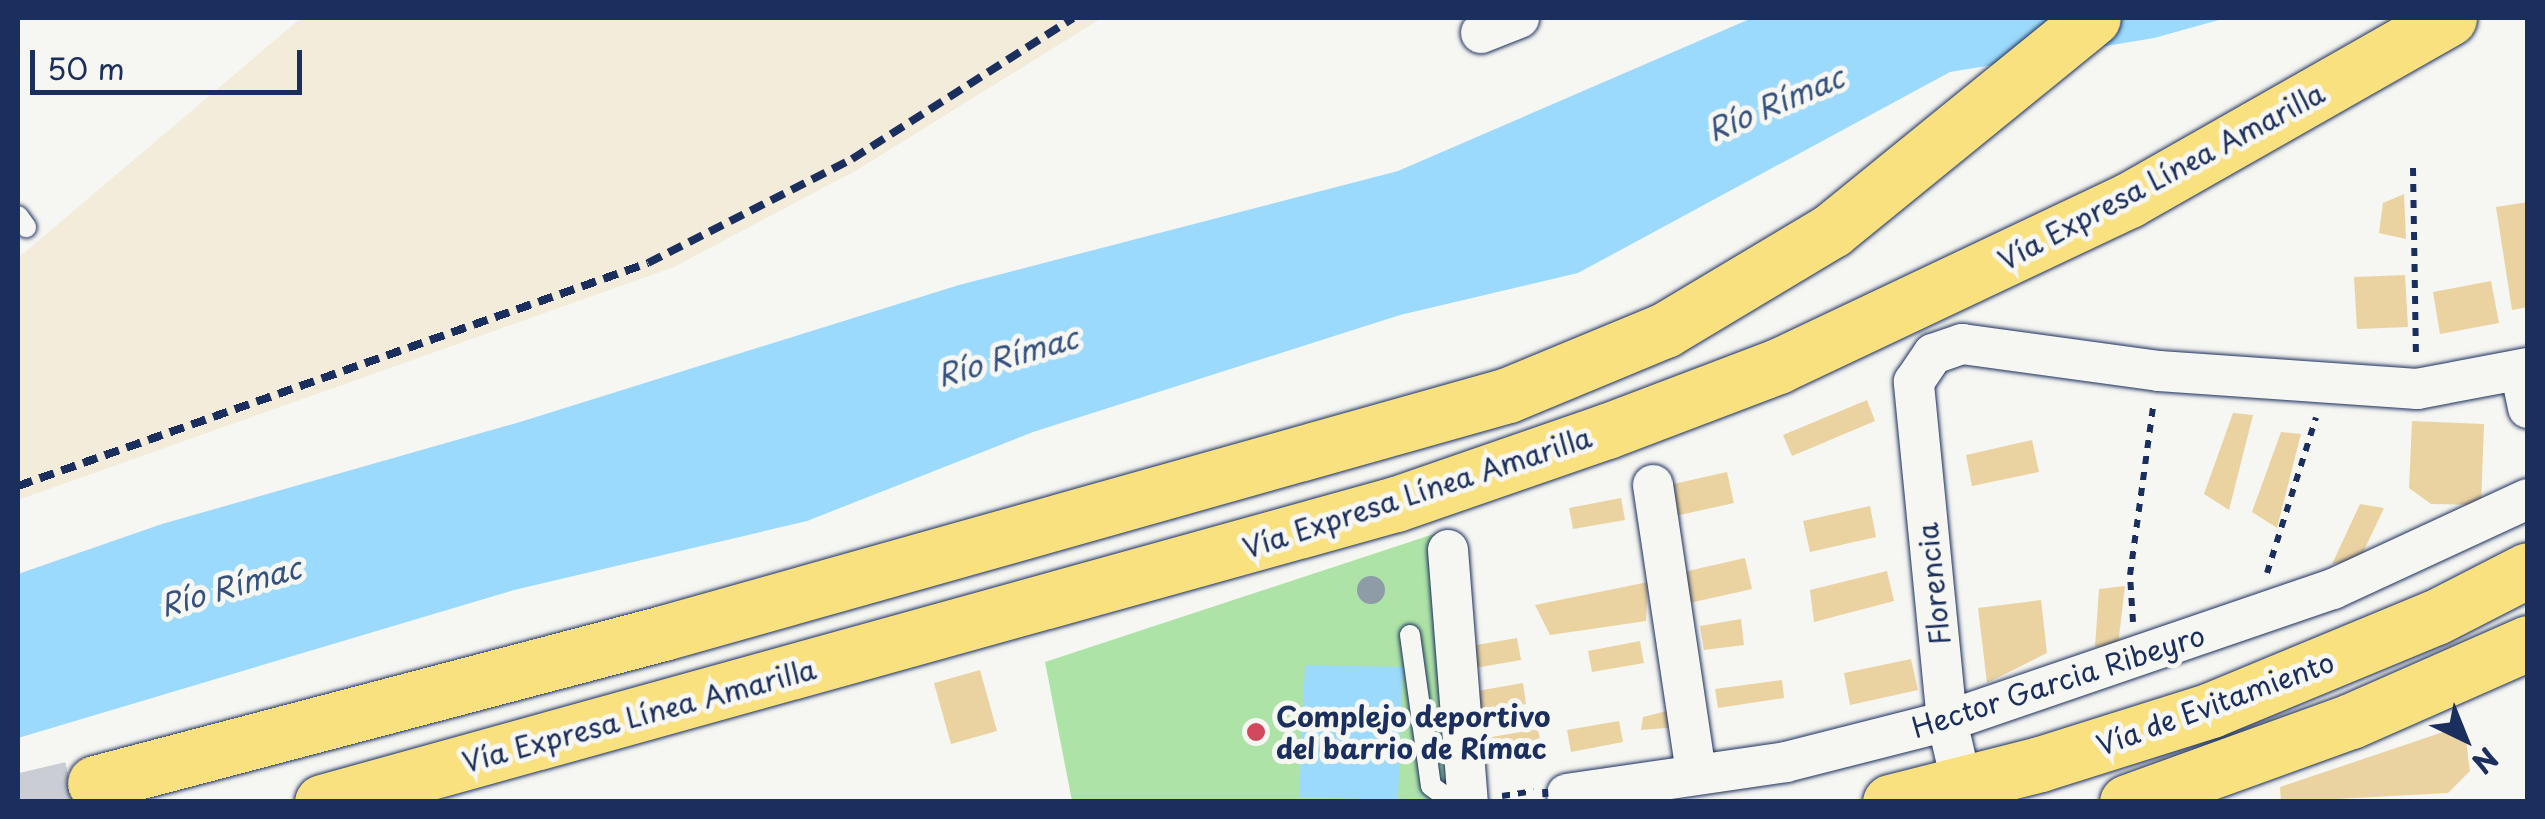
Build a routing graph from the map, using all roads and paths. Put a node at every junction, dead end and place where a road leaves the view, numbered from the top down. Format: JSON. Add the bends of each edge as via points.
{"nodes":[{"id":1,"x":1519,"y":18,"type":"edge"},
{"id":2,"x":2093,"y":18,"type":"edge"},
{"id":3,"x":2449,"y":18,"type":"edge"},
{"id":4,"x":1481,"y":33,"type":"dead end"},
{"id":5,"x":2413,"y":168,"type":"dead end"},
{"id":6,"x":2159,"y":371,"type":"junction"},
{"id":7,"x":2525,"y":382,"type":"edge"},
{"id":8,"x":2328,"y":384,"type":"junction"},
{"id":9,"x":2417,"y":390,"type":"junction"},
{"id":10,"x":1654,"y":485,"type":"dead end"},
{"id":11,"x":2528,"y":500,"type":"edge"},
{"id":12,"x":1448,"y":550,"type":"dead end"},
{"id":13,"x":2528,"y":570,"type":"edge"},
{"id":14,"x":2262,"y":613,"type":"junction"},
{"id":15,"x":1410,"y":635,"type":"dead end"},
{"id":16,"x":2528,"y":643,"type":"edge"},
{"id":17,"x":2134,"y":658,"type":"junction"},
{"id":18,"x":1947,"y":721,"type":"junction"},
{"id":19,"x":1696,"y":774,"type":"junction"},
{"id":20,"x":95,"y":783,"type":"tunnel mouth"},
{"id":21,"x":1962,"y":785,"type":"junction"},
{"id":22,"x":1552,"y":795,"type":"edge"},
{"id":23,"x":1475,"y":799,"type":"edge"},
{"id":24,"x":322,"y":802,"type":"edge"},
{"id":25,"x":1890,"y":802,"type":"edge"},
{"id":26,"x":2126,"y":802,"type":"edge"}],
"edges":[{"from":1,"to":4,"type":"street"},
{"from":2,"to":20,"type":"highway","via":[[1924,162],[1832,230],[1665,330],[1508,395],[662,633]]},
{"from":3,"to":24,"type":"highway","name":"Vía Expresa Línea Amarilla","via":[[2129,200],[1778,366],[1607,432],[1396,504]]},
{"from":5,"to":9,"type":"path"},
{"from":6,"to":8,"type":"street"},
{"from":6,"to":17,"type":"path","via":[[2130,575]]},
{"from":6,"to":18,"type":"street","name":"Florencia","via":[[1962,344],[1933,354],[1914,382]]},
{"from":7,"to":9,"type":"street"},
{"from":8,"to":9,"type":"street"},
{"from":8,"to":14,"type":"path","via":[[2268,566]]},
{"from":10,"to":19,"type":"street"},
{"from":11,"to":14,"type":"street","name":"Hector Garcia Ribeyro","via":[[2485,524]]},
{"from":12,"to":23,"type":"street"},
{"from":13,"to":21,"type":"highway","name":"Vía de Evitamiento","via":[[2436,618],[2211,710]]},
{"from":14,"to":17,"type":"street","name":"Hector Garcia Ribeyro"},
{"from":15,"to":23,"type":"lane","via":[[1430,786],[1445,796]]},
{"from":16,"to":26,"type":"highway","via":[[2351,722]]},
{"from":17,"to":18,"type":"street","name":"Hector Garcia Ribeyro"},
{"from":18,"to":19,"type":"street","name":"Hector Garcia Ribeyro","via":[[1786,762]]},
{"from":18,"to":21,"type":"street","name":"Florencia"},
{"from":19,"to":22,"type":"street","name":"Hector Garcia Ribeyro"},
{"from":21,"to":25,"type":"highway","name":"Vía de Evitamiento"},
{"from":22,"to":23,"type":"path"}]}
